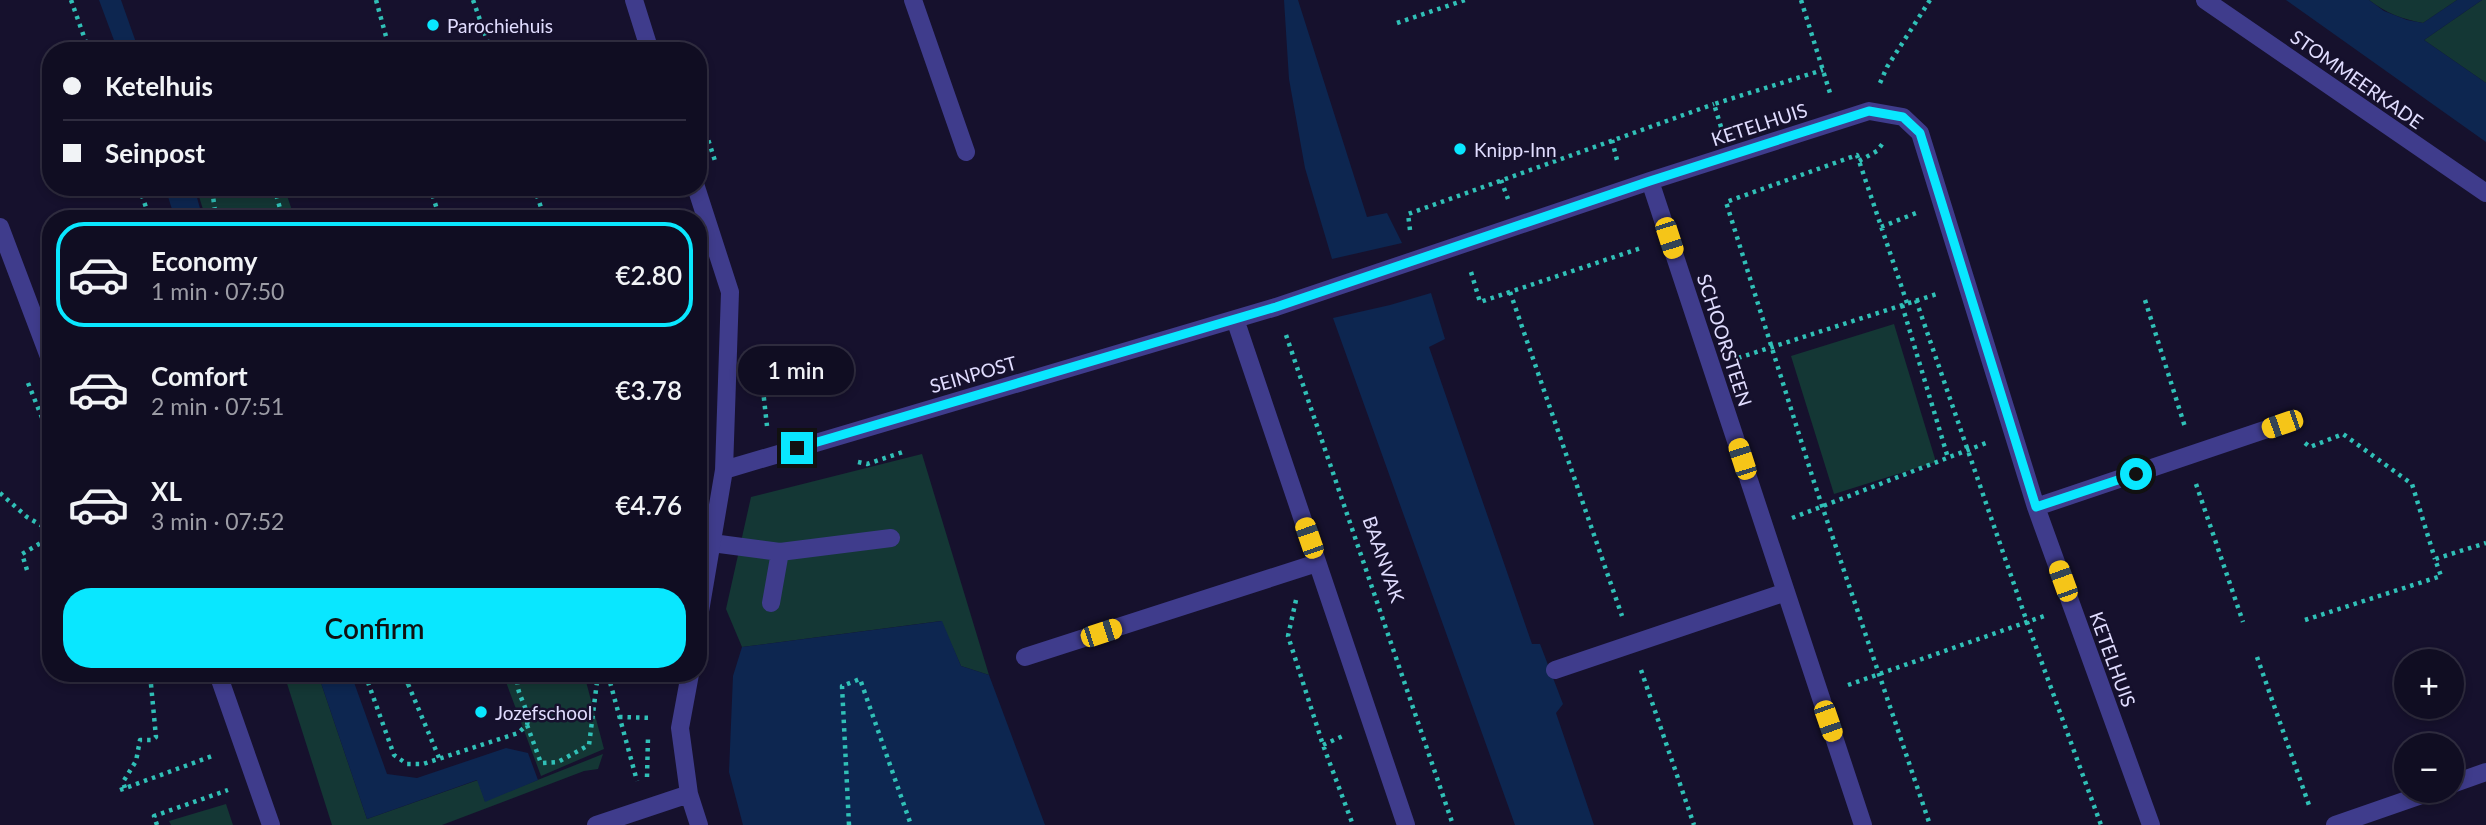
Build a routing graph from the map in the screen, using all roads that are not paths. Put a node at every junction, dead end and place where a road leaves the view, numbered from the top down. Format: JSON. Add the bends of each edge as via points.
{"nodes":[{"id":1,"x":634,"y":0,"type":"edge"},
{"id":2,"x":914,"y":0,"type":"edge"},
{"id":3,"x":2205,"y":0,"type":"edge"},
{"id":4,"x":647,"y":42,"type":"edge"},
{"id":5,"x":966,"y":152,"type":"dead end"},
{"id":6,"x":1650,"y":181,"type":"junction"},
{"id":7,"x":2486,"y":194,"type":"edge"},
{"id":8,"x":707,"y":221,"type":"edge"},
{"id":9,"x":0,"y":227,"type":"edge"},
{"id":10,"x":1235,"y":319,"type":"junction"},
{"id":11,"x":42,"y":338,"type":"edge"},
{"id":12,"x":2282,"y":424,"type":"road end"},
{"id":13,"x":724,"y":470,"type":"junction"},
{"id":14,"x":2036,"y":507,"type":"junction"},
{"id":15,"x":891,"y":538,"type":"dead end"},
{"id":16,"x":712,"y":543,"type":"junction"},
{"id":17,"x":780,"y":552,"type":"junction"},
{"id":18,"x":1311,"y":565,"type":"junction"},
{"id":19,"x":707,"y":572,"type":"edge"},
{"id":20,"x":1786,"y":592,"type":"junction"},
{"id":21,"x":771,"y":603,"type":"dead end"},
{"id":22,"x":1025,"y":657,"type":"dead end"},
{"id":23,"x":1555,"y":670,"type":"dead end"},
{"id":24,"x":221,"y":682,"type":"edge"},
{"id":25,"x":689,"y":682,"type":"edge"},
{"id":26,"x":2486,"y":772,"type":"edge"},
{"id":27,"x":2464,"y":780,"type":"edge"},
{"id":28,"x":689,"y":794,"type":"junction"},
{"id":29,"x":2398,"y":803,"type":"edge"},
{"id":30,"x":271,"y":825,"type":"edge"},
{"id":31,"x":596,"y":825,"type":"edge"},
{"id":32,"x":699,"y":825,"type":"edge"},
{"id":33,"x":1406,"y":825,"type":"edge"},
{"id":34,"x":1863,"y":825,"type":"edge"},
{"id":35,"x":2151,"y":825,"type":"edge"},
{"id":36,"x":2335,"y":825,"type":"edge"}],
"edges":[{"from":1,"to":4,"type":"street"},
{"from":2,"to":5,"type":"street"},
{"from":3,"to":7,"type":"street","name":"STOMMEERKADE"},
{"from":6,"to":10,"type":"street","name":"KETELHUIS"},
{"from":6,"to":14,"type":"street","name":"KETELHUIS","via":[[1869,111],[1903,117],[1920,133]]},
{"from":6,"to":20,"type":"street","name":"SCHOORSTEEN"},
{"from":8,"to":13,"type":"street","via":[[730,292]]},
{"from":9,"to":11,"type":"street"},
{"from":10,"to":13,"type":"street","name":"SEINPOST"},
{"from":10,"to":18,"type":"street"},
{"from":12,"to":14,"type":"street"},
{"from":13,"to":16,"type":"street"},
{"from":14,"to":35,"type":"street","name":"KETELHUIS"},
{"from":15,"to":17,"type":"street"},
{"from":16,"to":17,"type":"street"},
{"from":16,"to":19,"type":"street"},
{"from":17,"to":21,"type":"street"},
{"from":18,"to":22,"type":"street"},
{"from":18,"to":33,"type":"street"},
{"from":20,"to":23,"type":"street"},
{"from":20,"to":34,"type":"street","name":"SCHOORSTEEN"},
{"from":24,"to":30,"type":"street"},
{"from":25,"to":28,"type":"street","via":[[681,728]]},
{"from":26,"to":27,"type":"street"},
{"from":28,"to":31,"type":"street","via":[[642,800]]},
{"from":28,"to":32,"type":"street"},
{"from":29,"to":36,"type":"street"}]}
